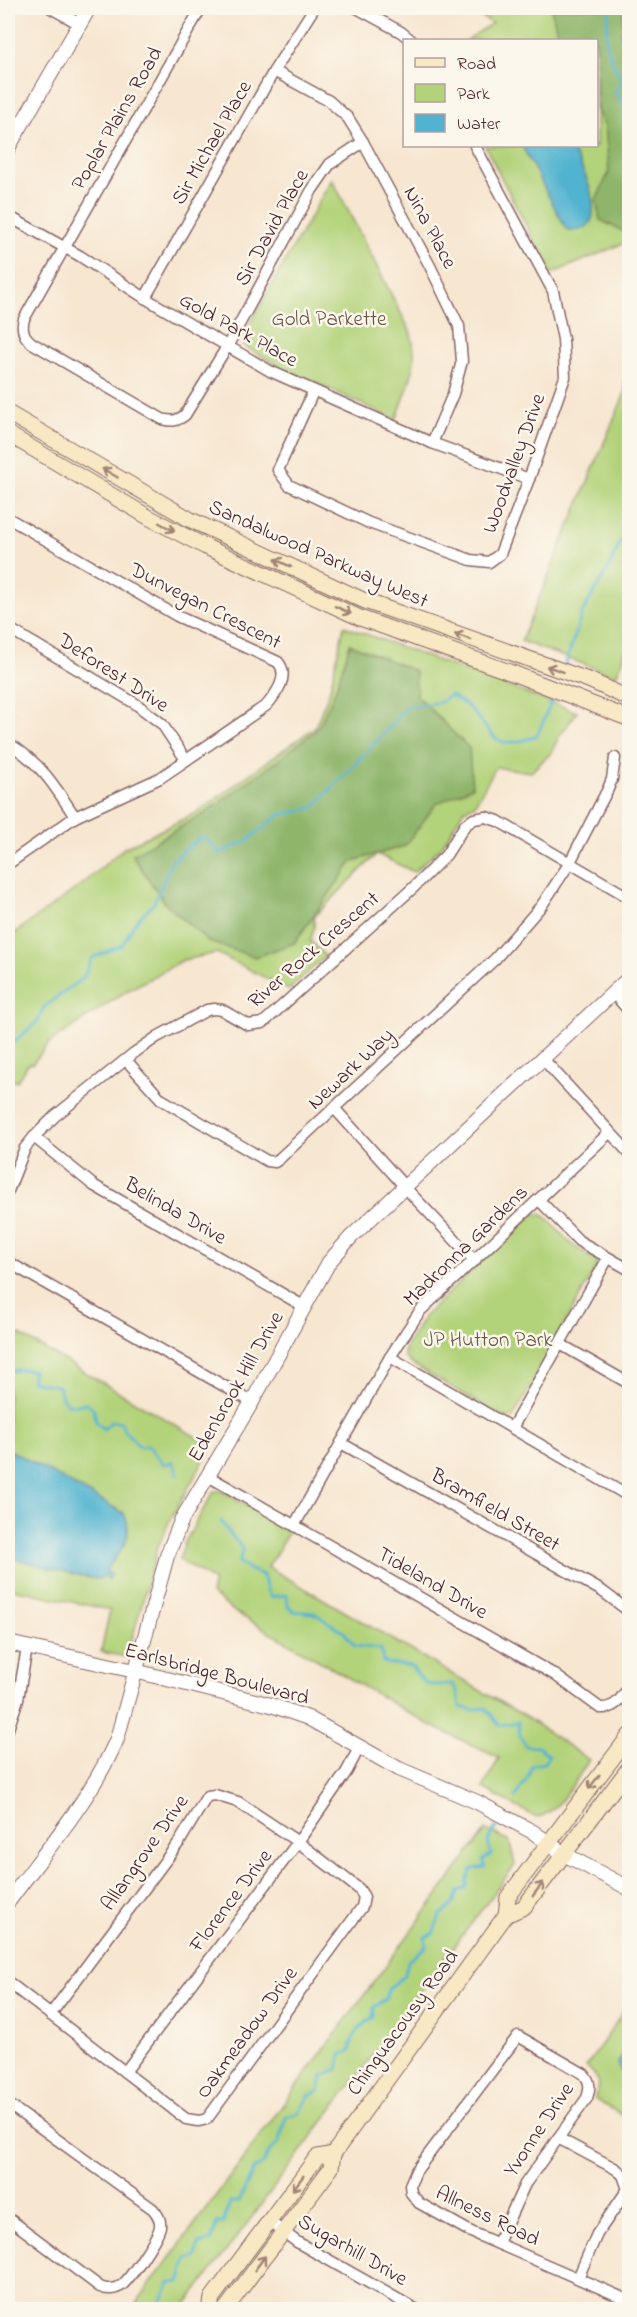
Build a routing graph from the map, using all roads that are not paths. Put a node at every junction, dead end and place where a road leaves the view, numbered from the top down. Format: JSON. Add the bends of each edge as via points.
{"nodes":[{"id":1,"x":51,"y":8,"type":"edge"},
{"id":2,"x":89,"y":8,"type":"edge"},
{"id":3,"x":201,"y":8,"type":"edge"},
{"id":4,"x":314,"y":8,"type":"edge"},
{"id":5,"x":357,"y":8,"type":"edge"},
{"id":6,"x":80,"y":24,"type":"junction"},
{"id":7,"x":410,"y":39,"type":"edge"},
{"id":8,"x":274,"y":72,"type":"junction"},
{"id":9,"x":363,"y":142,"type":"junction"},
{"id":10,"x":476,"y":147,"type":"edge"},
{"id":11,"x":8,"y":148,"type":"edge"},
{"id":12,"x":8,"y":216,"type":"edge"},
{"id":13,"x":64,"y":248,"type":"junction"},
{"id":14,"x":145,"y":298,"type":"junction"},
{"id":15,"x":228,"y":345,"type":"junction"},
{"id":16,"x":313,"y":392,"type":"junction"},
{"id":17,"x":8,"y":413,"type":"edge"},
{"id":18,"x":8,"y":434,"type":"edge"},
{"id":19,"x":432,"y":443,"type":"junction"},
{"id":20,"x":530,"y":479,"type":"junction"},
{"id":21,"x":8,"y":518,"type":"edge"},
{"id":22,"x":8,"y":628,"type":"edge"},
{"id":23,"x":630,"y":699,"type":"edge"},
{"id":24,"x":630,"y":719,"type":"edge"},
{"id":25,"x":8,"y":743,"type":"edge"},
{"id":26,"x":615,"y":758,"type":"dead end"},
{"id":27,"x":186,"y":760,"type":"junction"},
{"id":28,"x":75,"y":817,"type":"junction"},
{"id":29,"x":8,"y":864,"type":"edge"},
{"id":30,"x":569,"y":864,"type":"junction"},
{"id":31,"x":630,"y":898,"type":"edge"},
{"id":32,"x":630,"y":977,"type":"edge"},
{"id":33,"x":614,"y":994,"type":"junction"},
{"id":34,"x":630,"y":1012,"type":"edge"},
{"id":35,"x":543,"y":1059,"type":"junction"},
{"id":36,"x":126,"y":1060,"type":"junction"},
{"id":37,"x":335,"y":1109,"type":"junction"},
{"id":38,"x":609,"y":1133,"type":"junction"},
{"id":39,"x":34,"y":1137,"type":"junction"},
{"id":40,"x":630,"y":1154,"type":"edge"},
{"id":41,"x":405,"y":1187,"type":"junction"},
{"id":42,"x":8,"y":1191,"type":"edge"},
{"id":43,"x":539,"y":1200,"type":"junction"},
{"id":44,"x":608,"y":1258,"type":"junction"},
{"id":45,"x":475,"y":1261,"type":"junction"},
{"id":46,"x":8,"y":1263,"type":"edge"},
{"id":47,"x":630,"y":1270,"type":"edge"},
{"id":48,"x":305,"y":1307,"type":"junction"},
{"id":49,"x":560,"y":1344,"type":"junction"},
{"id":50,"x":390,"y":1357,"type":"junction"},
{"id":51,"x":630,"y":1384,"type":"edge"},
{"id":52,"x":252,"y":1402,"type":"junction"},
{"id":53,"x":512,"y":1428,"type":"junction"},
{"id":54,"x":341,"y":1443,"type":"junction"},
{"id":55,"x":208,"y":1476,"type":"junction"},
{"id":56,"x":630,"y":1497,"type":"edge"},
{"id":57,"x":295,"y":1524,"type":"junction"},
{"id":58,"x":630,"y":1612,"type":"edge"},
{"id":59,"x":8,"y":1643,"type":"edge"},
{"id":60,"x":27,"y":1648,"type":"junction"},
{"id":61,"x":135,"y":1671,"type":"junction"},
{"id":62,"x":630,"y":1686,"type":"edge"},
{"id":63,"x":8,"y":1729,"type":"edge"},
{"id":64,"x":630,"y":1735,"type":"edge"},
{"id":65,"x":360,"y":1746,"type":"junction"},
{"id":66,"x":630,"y":1767,"type":"edge"},
{"id":67,"x":298,"y":1842,"type":"junction"},
{"id":68,"x":549,"y":1843,"type":"junction"},
{"id":69,"x":564,"y":1854,"type":"junction"},
{"id":70,"x":630,"y":1889,"type":"edge"},
{"id":71,"x":8,"y":1902,"type":"edge"},
{"id":72,"x":506,"y":1915,"type":"junction"},
{"id":73,"x":8,"y":1982,"type":"edge"},
{"id":74,"x":50,"y":2015,"type":"junction"},
{"id":75,"x":518,"y":2036,"type":"joint"},
{"id":76,"x":125,"y":2072,"type":"junction"},
{"id":77,"x":8,"y":2103,"type":"edge"},
{"id":78,"x":558,"y":2138,"type":"junction"},
{"id":79,"x":333,"y":2154,"type":"junction"},
{"id":80,"x":8,"y":2218,"type":"edge"},
{"id":81,"x":269,"y":2221,"type":"junction"},
{"id":82,"x":283,"y":2232,"type":"junction"},
{"id":83,"x":498,"y":2243,"type":"junction"},
{"id":84,"x":578,"y":2278,"type":"junction"},
{"id":85,"x":630,"y":2301,"type":"edge"},
{"id":86,"x":210,"y":2310,"type":"edge"},
{"id":87,"x":225,"y":2310,"type":"edge"},
{"id":88,"x":417,"y":2310,"type":"edge"}],
"edges":[{"from":1,"to":6,"type":"street"},
{"from":2,"to":6,"type":"street"},
{"from":3,"to":13,"type":"street","name":"Poplar Plains Road"},
{"from":4,"to":8,"type":"street","name":"Sir Michael Place"},
{"from":5,"to":7,"type":"street"},
{"from":6,"to":11,"type":"street"},
{"from":8,"to":9,"type":"street","name":"Nina Place","via":[[329,101],[348,118]]},
{"from":8,"to":14,"type":"street","name":"Sir Michael Place"},
{"from":9,"to":15,"type":"street","name":"Sir David Place","via":[[330,164],[312,190]]},
{"from":9,"to":19,"type":"street","name":"Nina Place","via":[[459,326],[462,361]]},
{"from":10,"to":20,"type":"street","name":"Woodvalley Drive","via":[[553,291],[563,339],[566,377]]},
{"from":12,"to":13,"type":"street","name":"Gold Park Place"},
{"from":13,"to":14,"type":"street","name":"Gold Park Place"},
{"from":13,"to":15,"type":"street","name":"Poplar Plains Road","via":[[24,319],[25,337],[32,343],[170,421],[185,415]]},
{"from":14,"to":15,"type":"street","name":"Gold Park Place"},
{"from":15,"to":16,"type":"street","name":"Gold Park Place"},
{"from":16,"to":19,"type":"street","name":"Gold Park Place"},
{"from":16,"to":20,"type":"street","name":"Woodvalley Drive","via":[[278,470],[289,485],[369,523],[471,560],[489,562],[500,554]]},
{"from":23,"to":17,"type":"main road","name":"Sandalwood Parkway West","one_way":true,"via":[[591,681],[365,601],[191,520]]},
{"from":18,"to":24,"type":"main road","name":"Sandalwood Parkway West","one_way":true,"via":[[150,518],[360,618]]},
{"from":19,"to":20,"type":"street","name":"Gold Park Place"},
{"from":21,"to":27,"type":"street","name":"Dunvegan Crescent","via":[[177,616],[282,667],[284,674],[277,693],[267,705]]},
{"from":22,"to":27,"type":"street","name":"Deforest Drive","via":[[136,704],[162,724]]},
{"from":25,"to":28,"type":"street","via":[[47,774]]},
{"from":26,"to":30,"type":"street","name":"Newark Way","via":[[608,789]]},
{"from":27,"to":28,"type":"street","name":"Dunvegan Crescent","via":[[160,778]]},
{"from":28,"to":29,"type":"street","name":"Dunvegan Crescent"},
{"from":30,"to":31,"type":"street","name":"River Rock Crescent"},
{"from":30,"to":36,"type":"street","name":"River Rock Crescent","via":[[498,821],[474,819],[414,887],[263,1023],[248,1025],[222,1010],[207,1010],[157,1037]]},
{"from":30,"to":37,"type":"street","name":"Newark Way","via":[[542,905],[495,959]]},
{"from":32,"to":33,"type":"street","name":"Edenbrook Hill Drive"},
{"from":33,"to":34,"type":"street"},
{"from":33,"to":35,"type":"street","name":"Edenbrook Hill Drive"},
{"from":35,"to":38,"type":"street"},
{"from":35,"to":41,"type":"street","name":"Edenbrook Hill Drive"},
{"from":36,"to":37,"type":"street","name":"Newark Way","via":[[161,1100],[267,1161],[279,1159]]},
{"from":36,"to":39,"type":"street","name":"River Rock Crescent"},
{"from":37,"to":41,"type":"street"},
{"from":38,"to":40,"type":"street"},
{"from":38,"to":43,"type":"street","name":"Madronna Gardens"},
{"from":39,"to":42,"type":"street","name":"River Rock Crescent","via":[[25,1148]]},
{"from":39,"to":48,"type":"street","name":"Belinda Drive","via":[[93,1185]]},
{"from":41,"to":45,"type":"street"},
{"from":41,"to":48,"type":"street","name":"Edenbrook Hill Drive","via":[[329,1262]]},
{"from":43,"to":44,"type":"street","via":[[579,1241]]},
{"from":43,"to":45,"type":"street","name":"Madronna Gardens"},
{"from":44,"to":47,"type":"street"},
{"from":44,"to":49,"type":"street"},
{"from":45,"to":50,"type":"street","name":"Madronna Gardens","via":[[420,1311]]},
{"from":46,"to":52,"type":"street"},
{"from":48,"to":52,"type":"street","name":"Edenbrook Hill Drive"},
{"from":49,"to":51,"type":"street"},
{"from":49,"to":53,"type":"street"},
{"from":50,"to":53,"type":"street"},
{"from":50,"to":54,"type":"street","name":"Madronna Gardens"},
{"from":52,"to":55,"type":"street","name":"Edenbrook Hill Drive"},
{"from":53,"to":56,"type":"street"},
{"from":54,"to":57,"type":"street","name":"Madronna Gardens"},
{"from":54,"to":58,"type":"street","name":"Bramfield Street","via":[[602,1591]]},
{"from":55,"to":57,"type":"street","name":"Tideland Drive"},
{"from":55,"to":61,"type":"street","name":"Edenbrook Hill Drive","via":[[182,1519],[167,1556]]},
{"from":57,"to":62,"type":"street","name":"Tideland Drive","via":[[555,1675],[600,1708],[616,1704]]},
{"from":59,"to":60,"type":"street","name":"Earlsbridge Boulevard"},
{"from":60,"to":61,"type":"street","name":"Earlsbridge Boulevard"},
{"from":60,"to":63,"type":"street"},
{"from":61,"to":65,"type":"street","name":"Earlsbridge Boulevard","via":[[271,1705],[308,1718]]},
{"from":61,"to":71,"type":"street","name":"Edenbrook Hill Drive","via":[[117,1739],[103,1769]]},
{"from":64,"to":68,"type":"main road","name":"Chinguacousy Road","one_way":true},
{"from":65,"to":67,"type":"street","name":"Florence Drive"},
{"from":65,"to":68,"type":"street","name":"Earlsbridge Boulevard","via":[[399,1769],[477,1802]]},
{"from":66,"to":69,"type":"main road","name":"Chinguacousy Road"},
{"from":67,"to":74,"type":"street","name":"Allangrove Drive","via":[[238,1802],[207,1796],[180,1841]]},
{"from":67,"to":76,"type":"street","name":"Florence Drive"},
{"from":67,"to":76,"type":"street","name":"Oakmeadow Drive","via":[[359,1889],[364,1897],[362,1907],[207,2119],[186,2119]]},
{"from":68,"to":69,"type":"street","name":"Earlsbridge Boulevard"},
{"from":68,"to":72,"type":"main road","name":"Chinguacousy Road","via":[[508,1897]]},
{"from":69,"to":70,"type":"street","name":"Earlsbridge Boulevard"},
{"from":72,"to":69,"type":"main road","name":"Chinguacousy Road","one_way":true,"via":[[524,1907]]},
{"from":72,"to":79,"type":"main road","name":"Chinguacousy Road"},
{"from":73,"to":74,"type":"street","name":"Oakmeadow Drive"},
{"from":74,"to":76,"type":"street","name":"Oakmeadow Drive"},
{"from":75,"to":78,"type":"street","name":"Yvonne Drive","via":[[589,2079],[587,2098]]},
{"from":75,"to":83,"type":"street","name":"Allness Road","via":[[416,2171],[410,2185],[419,2203]]},
{"from":77,"to":80,"type":"street","via":[[153,2209],[161,2227],[122,2285],[107,2290]]},
{"from":78,"to":83,"type":"street","name":"Yvonne Drive","via":[[519,2194]]},
{"from":78,"to":84,"type":"street","via":[[616,2169],[627,2181],[628,2189],[597,2234]]},
{"from":79,"to":81,"type":"main road","name":"Chinguacousy Road","one_way":true,"via":[[317,2157]]},
{"from":79,"to":82,"type":"main road","name":"Chinguacousy Road","via":[[331,2168]]},
{"from":81,"to":82,"type":"street","name":"Sugarhill Drive"},
{"from":81,"to":86,"type":"main road","name":"Chinguacousy Road","via":[[212,2298]]},
{"from":87,"to":82,"type":"main road","name":"Chinguacousy Road","one_way":true},
{"from":82,"to":88,"type":"street","name":"Sugarhill Drive"},
{"from":83,"to":84,"type":"street","name":"Allness Road"},
{"from":84,"to":85,"type":"street","name":"Allness Road"}]}
